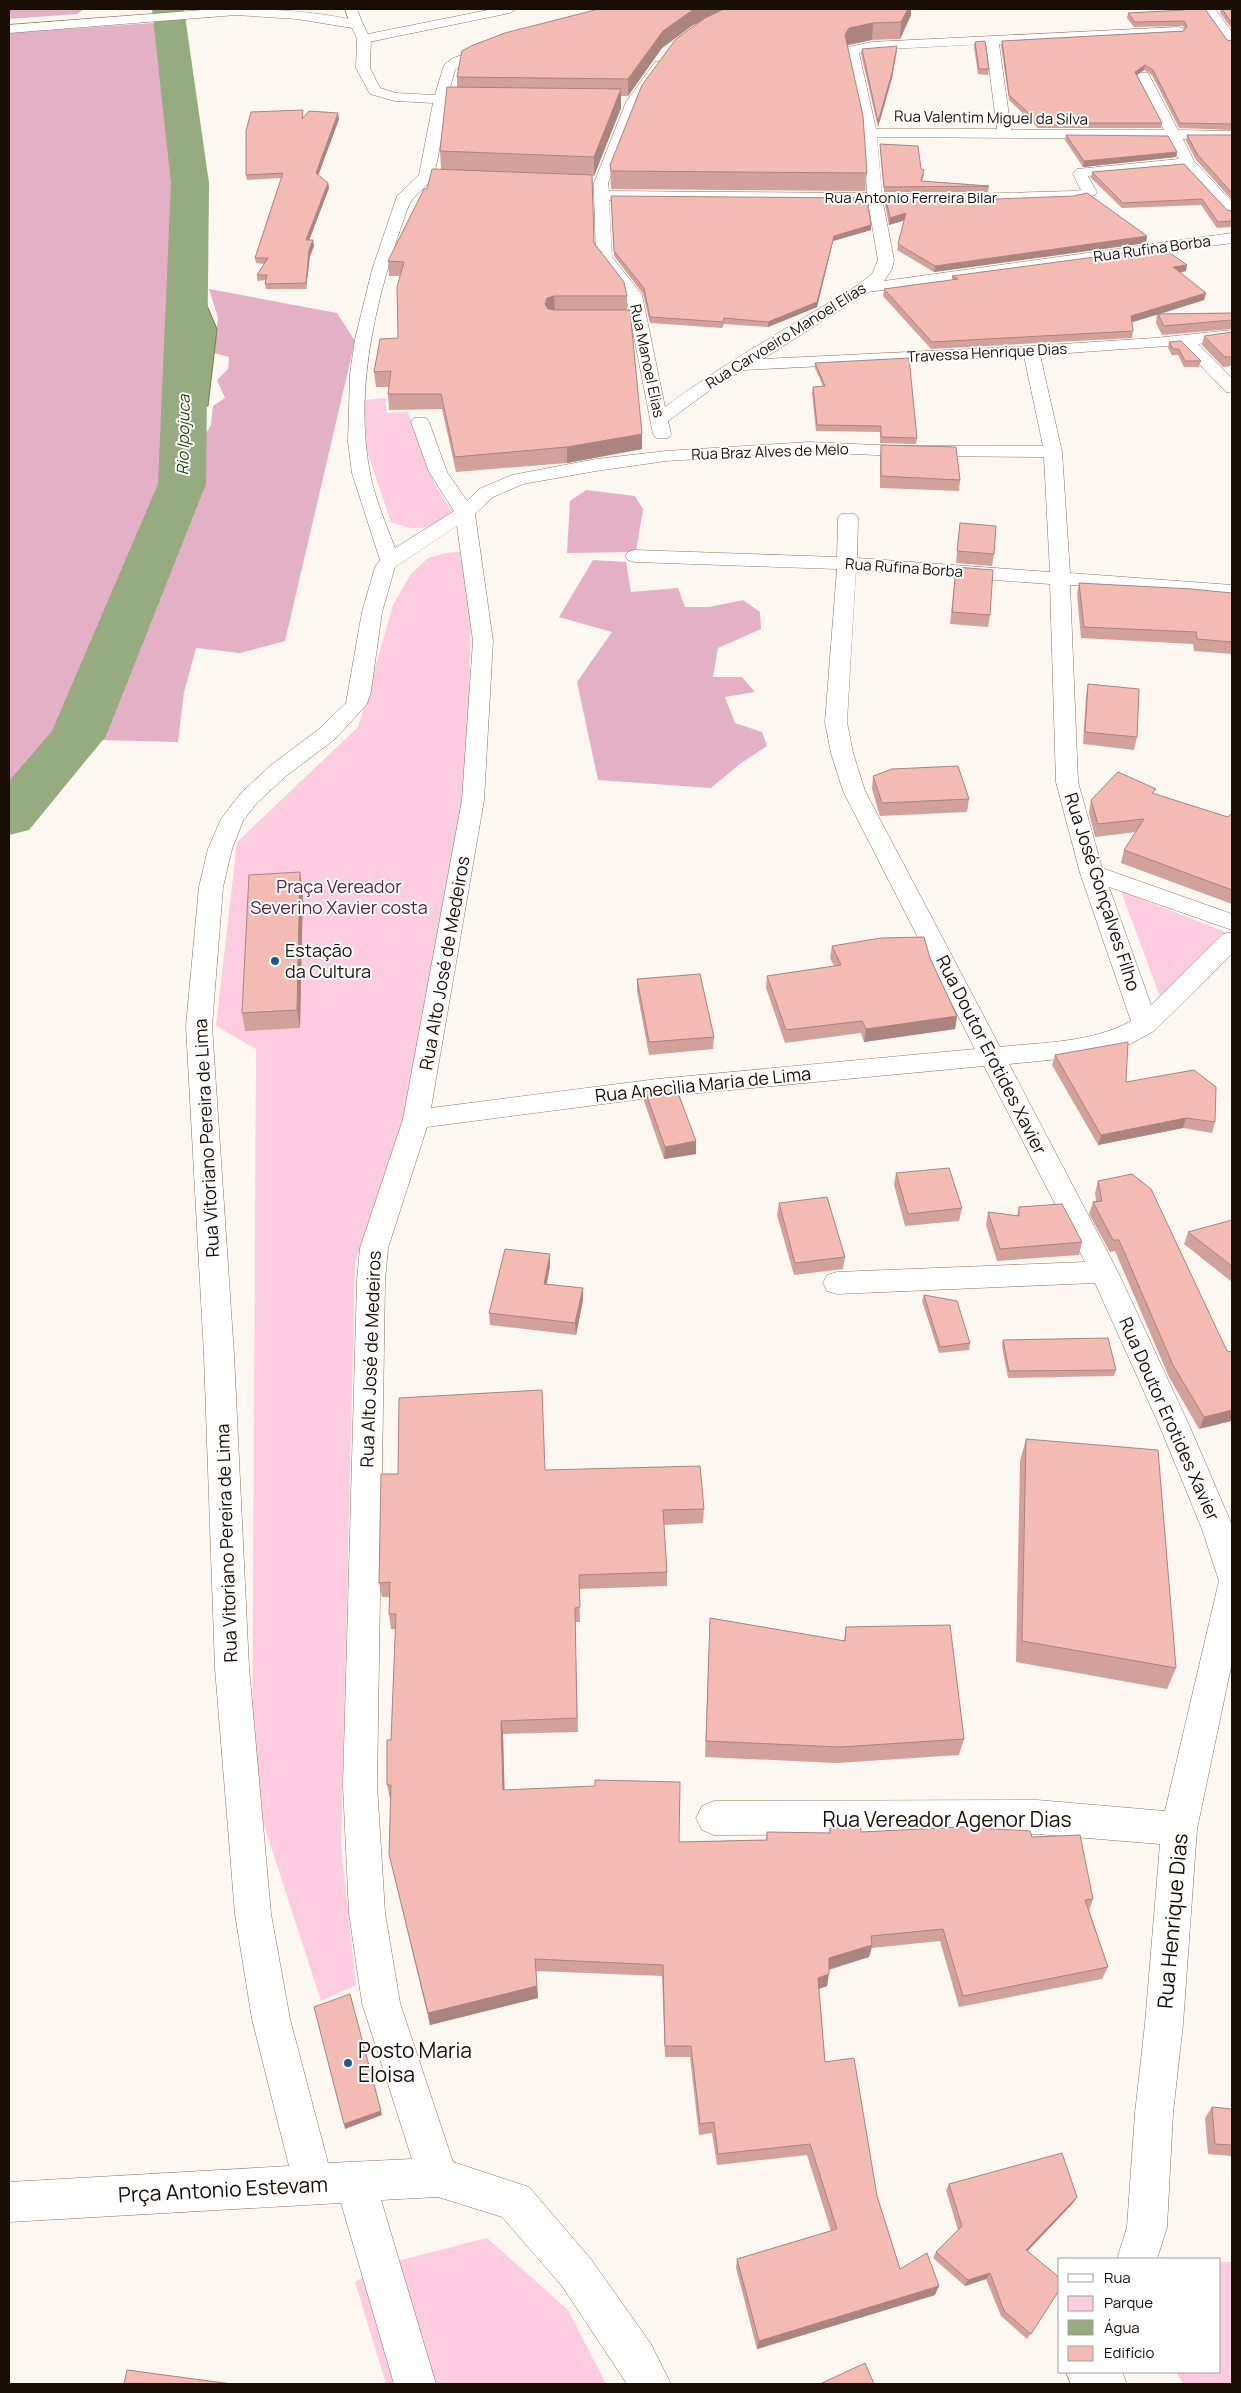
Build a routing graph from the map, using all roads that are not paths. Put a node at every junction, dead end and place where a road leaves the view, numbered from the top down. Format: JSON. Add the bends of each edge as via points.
{"nodes":[{"id":1,"x":351,"y":9,"type":"edge"},
{"id":2,"x":510,"y":9,"type":"edge"},
{"id":3,"x":1212,"y":12,"type":"edge"},
{"id":4,"x":357,"y":25,"type":"junction"},
{"id":5,"x":9,"y":28,"type":"edge"},
{"id":6,"x":1178,"y":31,"type":"edge"},
{"id":7,"x":364,"y":39,"type":"junction"},
{"id":8,"x":992,"y":39,"type":"junction"},
{"id":9,"x":1232,"y":41,"type":"edge"},
{"id":10,"x":505,"y":45,"type":"edge"},
{"id":11,"x":669,"y":52,"type":"edge"},
{"id":12,"x":1143,"y":76,"type":"edge"},
{"id":13,"x":440,"y":100,"type":"junction"},
{"id":14,"x":476,"y":100,"type":"edge"},
{"id":15,"x":614,"y":102,"type":"edge"},
{"id":16,"x":633,"y":102,"type":"junction"},
{"id":17,"x":870,"y":133,"type":"junction"},
{"id":18,"x":1006,"y":135,"type":"junction"},
{"id":19,"x":1172,"y":135,"type":"junction"},
{"id":20,"x":1232,"y":135,"type":"edge"},
{"id":21,"x":1188,"y":162,"type":"junction"},
{"id":22,"x":582,"y":182,"type":"edge"},
{"id":23,"x":601,"y":189,"type":"junction"},
{"id":24,"x":876,"y":198,"type":"junction"},
{"id":25,"x":1232,"y":211,"type":"edge"},
{"id":26,"x":1232,"y":238,"type":"edge"},
{"id":27,"x":864,"y":288,"type":"junction"},
{"id":28,"x":622,"y":318,"type":"edge"},
{"id":29,"x":639,"y":318,"type":"junction"},
{"id":30,"x":1232,"y":335,"type":"edge"},
{"id":31,"x":1185,"y":340,"type":"junction"},
{"id":32,"x":1031,"y":351,"type":"junction"},
{"id":33,"x":741,"y":365,"type":"junction"},
{"id":34,"x":1232,"y":388,"type":"edge"},
{"id":35,"x":660,"y":419,"type":"junction"},
{"id":36,"x":420,"y":422,"type":"dead end"},
{"id":37,"x":1053,"y":452,"type":"junction"},
{"id":38,"x":666,"y":456,"type":"junction"},
{"id":39,"x":465,"y":513,"type":"junction"},
{"id":40,"x":848,"y":518,"type":"dead end"},
{"id":41,"x":635,"y":556,"type":"dead end"},
{"id":42,"x":390,"y":560,"type":"junction"},
{"id":43,"x":847,"y":564,"type":"junction"},
{"id":44,"x":1060,"y":579,"type":"junction"},
{"id":45,"x":1232,"y":591,"type":"edge"},
{"id":46,"x":1092,"y":873,"type":"junction"},
{"id":47,"x":1232,"y":922,"type":"edge"},
{"id":48,"x":1232,"y":940,"type":"edge"},
{"id":49,"x":1145,"y":1025,"type":"junction"},
{"id":50,"x":991,"y":1056,"type":"junction"},
{"id":51,"x":416,"y":1119,"type":"junction"},
{"id":52,"x":1104,"y":1272,"type":"junction"},
{"id":53,"x":837,"y":1283,"type":"dead end"},
{"id":54,"x":1232,"y":1575,"type":"edge"},
{"id":55,"x":1232,"y":1587,"type":"edge"},
{"id":56,"x":1225,"y":1662,"type":"edge"},
{"id":57,"x":714,"y":1818,"type":"dead end"},
{"id":58,"x":1179,"y":1829,"type":"junction"},
{"id":59,"x":438,"y":2177,"type":"junction"},
{"id":60,"x":355,"y":2182,"type":"junction"},
{"id":61,"x":314,"y":2184,"type":"junction"},
{"id":62,"x":9,"y":2202,"type":"edge"},
{"id":63,"x":1137,"y":2258,"type":"edge"},
{"id":64,"x":1085,"y":2373,"type":"edge"},
{"id":65,"x":1088,"y":2373,"type":"edge"},
{"id":66,"x":415,"y":2384,"type":"edge"},
{"id":67,"x":650,"y":2384,"type":"edge"},
{"id":68,"x":1073,"y":2384,"type":"edge"},
{"id":69,"x":1106,"y":2384,"type":"edge"}],
"edges":[{"from":1,"to":4,"type":"street"},
{"from":2,"to":7,"type":"street"},
{"from":3,"to":9,"type":"street"},
{"from":4,"to":5,"type":"street","via":[[313,16],[236,11]]},
{"from":4,"to":7,"type":"street"},
{"from":6,"to":8,"type":"street"},
{"from":7,"to":13,"type":"street","via":[[363,68],[375,90],[395,97]]},
{"from":8,"to":17,"type":"street","name":"Rua Carvoeiro Manoel Elias","via":[[853,50]]},
{"from":8,"to":18,"type":"street"},
{"from":10,"to":13,"type":"street","via":[[470,56],[449,68]]},
{"from":11,"to":16,"type":"street","name":"Rua Manoel Elias"},
{"from":12,"to":19,"type":"street"},
{"from":13,"to":14,"type":"street"},
{"from":13,"to":42,"type":"street","via":[[436,177],[405,196],[393,226],[367,320],[357,396],[355,434],[361,473]]},
{"from":15,"to":16,"type":"street"},
{"from":16,"to":23,"type":"street","name":"Rua Manoel Elias"},
{"from":17,"to":18,"type":"street","name":"Rua Valentim Miguel da Silva"},
{"from":17,"to":24,"type":"street","name":"Rua Carvoeiro Manoel Elias"},
{"from":18,"to":19,"type":"street","name":"Rua Valentim Miguel da Silva"},
{"from":19,"to":20,"type":"street","name":"Rua Valentim Miguel da Silva"},
{"from":19,"to":21,"type":"street"},
{"from":21,"to":24,"type":"street","name":"Rua Antonio Ferreira Bilar","via":[[1082,172],[1090,192],[1082,195]]},
{"from":21,"to":25,"type":"street"},
{"from":22,"to":23,"type":"street","name":"Rua Antonio Ferreira Bilar"},
{"from":23,"to":24,"type":"street","name":"Rua Antonio Ferreira Bilar"},
{"from":23,"to":29,"type":"street","name":"Rua Manoel Elias","via":[[604,257],[634,295]]},
{"from":24,"to":27,"type":"street","name":"Rua Carvoeiro Manoel Elias","via":[[886,260],[878,277]]},
{"from":26,"to":27,"type":"street","name":"Rua Rufina Borba"},
{"from":27,"to":33,"type":"street","name":"Rua Carvoeiro Manoel Elias"},
{"from":28,"to":29,"type":"street"},
{"from":29,"to":35,"type":"street","name":"Rua Manoel Elias"},
{"from":30,"to":31,"type":"street","name":"Travessa Henrique Dias"},
{"from":31,"to":32,"type":"street","name":"Travessa Henrique Dias"},
{"from":31,"to":34,"type":"street"},
{"from":32,"to":33,"type":"street","name":"Travessa Henrique Dias"},
{"from":32,"to":37,"type":"street","name":"Rua José Gonçalves Filho"},
{"from":33,"to":35,"type":"street","name":"Rua Carvoeiro Manoel Elias","via":[[715,378]]},
{"from":35,"to":38,"type":"street","name":"Rua Manoel Elias"},
{"from":36,"to":39,"type":"street","via":[[438,472]]},
{"from":37,"to":38,"type":"street","name":"Rua Braz Alves de Melo","via":[[808,447]]},
{"from":37,"to":44,"type":"street","name":"Rua José Gonçalves Filho"},
{"from":38,"to":39,"type":"street","name":"Rua Braz Alves de Melo","via":[[519,479],[486,493]]},
{"from":39,"to":42,"type":"street","name":"Rua Braz Alves de Melo"},
{"from":39,"to":51,"type":"street","name":"Rua Alto José de Medeiros","via":[[482,641],[473,800]]},
{"from":40,"to":43,"type":"street","name":"Rua Doutor Erotides Xavier"},
{"from":41,"to":43,"type":"street","name":"Rua Rufina Borba"},
{"from":42,"to":61,"type":"street","name":"Rua Vitoriano Pereira de Lima","via":[[385,566],[372,612],[356,704],[327,734],[278,771],[232,819],[220,849],[211,887],[198,1026],[219,1355],[232,1668],[253,1914],[271,2019]]},
{"from":43,"to":44,"type":"street","name":"Rua Rufina Borba"},
{"from":43,"to":50,"type":"street","name":"Rua Doutor Erotides Xavier","via":[[836,722],[842,753],[854,791]]},
{"from":44,"to":45,"type":"street","name":"Rua Rufina Borba"},
{"from":44,"to":46,"type":"street","name":"Rua José Gonçalves Filho","via":[[1067,782]]},
{"from":46,"to":47,"type":"street"},
{"from":46,"to":49,"type":"street","name":"Rua José Gonçalves Filho"},
{"from":48,"to":49,"type":"street","name":"Rua Anecìlia Maria de Lima"},
{"from":49,"to":50,"type":"street","name":"Rua Anecìlia Maria de Lima","via":[[1121,1038],[1080,1048]]},
{"from":50,"to":51,"type":"street","name":"Rua Anecìlia Maria de Lima","via":[[657,1088]]},
{"from":50,"to":52,"type":"street","name":"Rua Doutor Erotides Xavier"},
{"from":51,"to":59,"type":"street","name":"Rua Alto José de Medeiros","via":[[374,1248],[371,1281],[360,1785],[367,1913],[381,2002]]},
{"from":52,"to":53,"type":"street"},
{"from":52,"to":54,"type":"street","name":"Rua Doutor Erotides Xavier","via":[[1218,1529]]},
{"from":55,"to":56,"type":"street","name":"Rua Henrique Dias"},
{"from":56,"to":58,"type":"street","name":"Rua Henrique Dias"},
{"from":57,"to":58,"type":"street","name":"Rua Vereador Agenor Dias","via":[[1037,1817]]},
{"from":58,"to":63,"type":"street","name":"Rua Henrique Dias","via":[[1147,2227]]},
{"from":59,"to":60,"type":"street","name":"Prça Antonio Estevam"},
{"from":59,"to":67,"type":"street","via":[[515,2201],[576,2272]]},
{"from":60,"to":61,"type":"street","name":"Prça Antonio Estevam"},
{"from":60,"to":66,"type":"street"},
{"from":61,"to":62,"type":"street","name":"Prça Antonio Estevam"},
{"from":64,"to":68,"type":"street"},
{"from":65,"to":69,"type":"street"}]}
